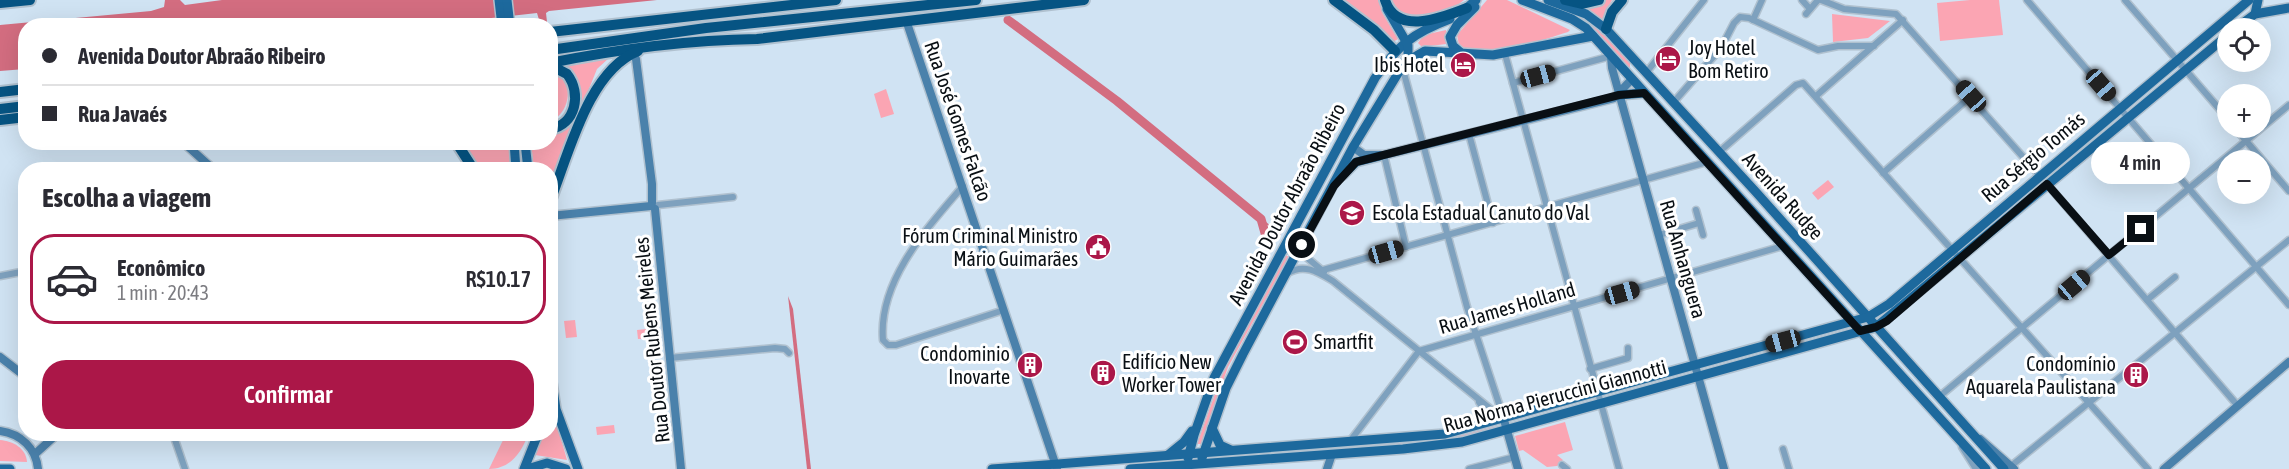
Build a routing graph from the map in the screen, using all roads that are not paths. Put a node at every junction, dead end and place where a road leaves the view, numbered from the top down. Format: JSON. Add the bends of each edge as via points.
{"nodes":[{"id":1,"x":30,"y":0,"type":"edge"},
{"id":2,"x":499,"y":0,"type":"edge"},
{"id":3,"x":507,"y":0,"type":"edge"},
{"id":4,"x":836,"y":0,"type":"edge"},
{"id":5,"x":976,"y":0,"type":"edge"},
{"id":6,"x":1084,"y":0,"type":"edge"},
{"id":7,"x":1334,"y":0,"type":"edge"},
{"id":8,"x":1478,"y":0,"type":"edge"},
{"id":9,"x":1522,"y":0,"type":"edge"},
{"id":10,"x":1548,"y":0,"type":"edge"},
{"id":11,"x":1565,"y":0,"type":"edge"},
{"id":12,"x":1599,"y":0,"type":"edge"},
{"id":13,"x":1622,"y":0,"type":"edge"},
{"id":14,"x":1704,"y":0,"type":"edge"},
{"id":15,"x":1762,"y":0,"type":"edge"},
{"id":16,"x":1802,"y":0,"type":"edge"},
{"id":17,"x":1820,"y":0,"type":"edge"},
{"id":18,"x":2027,"y":0,"type":"edge"},
{"id":19,"x":2126,"y":0,"type":"edge"},
{"id":20,"x":2249,"y":0,"type":"edge"},
{"id":21,"x":2258,"y":0,"type":"edge"},
{"id":22,"x":1385,"y":1,"type":"edge"},
{"id":23,"x":0,"y":3,"type":"edge"},
{"id":24,"x":1467,"y":8,"type":"junction"},
{"id":25,"x":2289,"y":8,"type":"edge"},
{"id":26,"x":2255,"y":14,"type":"junction"},
{"id":27,"x":501,"y":18,"type":"edge"},
{"id":28,"x":509,"y":18,"type":"edge"},
{"id":29,"x":2250,"y":18,"type":"edge"},
{"id":30,"x":1753,"y":20,"type":"junction"},
{"id":31,"x":1903,"y":20,"type":"junction"},
{"id":32,"x":906,"y":23,"type":"junction"},
{"id":33,"x":1606,"y":29,"type":"junction"},
{"id":34,"x":558,"y":32,"type":"edge"},
{"id":35,"x":1593,"y":36,"type":"junction"},
{"id":36,"x":1406,"y":41,"type":"junction"},
{"id":37,"x":2217,"y":44,"type":"edge"},
{"id":38,"x":1874,"y":46,"type":"junction"},
{"id":39,"x":649,"y":47,"type":"junction"},
{"id":40,"x":558,"y":49,"type":"edge"},
{"id":41,"x":1395,"y":51,"type":"junction"},
{"id":42,"x":632,"y":54,"type":"junction"},
{"id":43,"x":1462,"y":54,"type":"junction"},
{"id":44,"x":1505,"y":54,"type":"junction"},
{"id":45,"x":1611,"y":57,"type":"junction"},
{"id":46,"x":2177,"y":60,"type":"junction"},
{"id":47,"x":1635,"y":61,"type":"junction"},
{"id":48,"x":558,"y":62,"type":"edge"},
{"id":49,"x":1402,"y":65,"type":"junction"},
{"id":50,"x":558,"y":69,"type":"edge"},
{"id":51,"x":2184,"y":69,"type":"junction"},
{"id":52,"x":1646,"y":73,"type":"junction"},
{"id":53,"x":1632,"y":79,"type":"junction"},
{"id":54,"x":1512,"y":83,"type":"junction"},
{"id":55,"x":18,"y":90,"type":"edge"},
{"id":56,"x":0,"y":92,"type":"edge"},
{"id":57,"x":1644,"y":93,"type":"junction"},
{"id":58,"x":1619,"y":95,"type":"junction"},
{"id":59,"x":1816,"y":96,"type":"junction"},
{"id":60,"x":1971,"y":96,"type":"junction"},
{"id":61,"x":1673,"y":103,"type":"junction"},
{"id":62,"x":2289,"y":105,"type":"edge"},
{"id":63,"x":2217,"y":106,"type":"edge"},
{"id":64,"x":18,"y":107,"type":"edge"},
{"id":65,"x":2120,"y":107,"type":"junction"},
{"id":66,"x":0,"y":109,"type":"edge"},
{"id":67,"x":1356,"y":113,"type":"junction"},
{"id":68,"x":2127,"y":117,"type":"junction"},
{"id":69,"x":18,"y":118,"type":"edge"},
{"id":70,"x":0,"y":120,"type":"edge"},
{"id":71,"x":1523,"y":120,"type":"junction"},
{"id":72,"x":558,"y":125,"type":"edge"},
{"id":73,"x":1469,"y":134,"type":"junction"},
{"id":74,"x":2243,"y":138,"type":"edge"},
{"id":75,"x":2246,"y":141,"type":"junction"},
{"id":76,"x":1423,"y":146,"type":"junction"},
{"id":77,"x":1353,"y":147,"type":"junction"},
{"id":78,"x":192,"y":150,"type":"edge"},
{"id":79,"x":1719,"y":152,"type":"junction"},
{"id":80,"x":1382,"y":156,"type":"junction"},
{"id":81,"x":205,"y":162,"type":"edge"},
{"id":82,"x":1707,"y":162,"type":"junction"},
{"id":83,"x":1883,"y":173,"type":"junction"},
{"id":84,"x":2040,"y":176,"type":"junction"},
{"id":85,"x":1643,"y":180,"type":"junction"},
{"id":86,"x":558,"y":181,"type":"edge"},
{"id":87,"x":2047,"y":184,"type":"junction"},
{"id":88,"x":963,"y":186,"type":"junction"},
{"id":89,"x":1334,"y":186,"type":"junction"},
{"id":90,"x":2188,"y":189,"type":"junction"},
{"id":91,"x":2289,"y":191,"type":"edge"},
{"id":92,"x":733,"y":197,"type":"dead end"},
{"id":93,"x":654,"y":205,"type":"junction"},
{"id":94,"x":1546,"y":208,"type":"junction"},
{"id":95,"x":1696,"y":210,"type":"dead end"},
{"id":96,"x":558,"y":215,"type":"edge"},
{"id":97,"x":1493,"y":223,"type":"junction"},
{"id":98,"x":1700,"y":223,"type":"junction"},
{"id":99,"x":1447,"y":235,"type":"junction"},
{"id":100,"x":1659,"y":235,"type":"junction"},
{"id":101,"x":1703,"y":235,"type":"dead end"},
{"id":102,"x":2289,"y":240,"type":"edge"},
{"id":103,"x":1406,"y":246,"type":"junction"},
{"id":104,"x":1783,"y":246,"type":"junction"},
{"id":105,"x":1283,"y":250,"type":"junction"},
{"id":106,"x":1952,"y":250,"type":"junction"},
{"id":107,"x":1299,"y":251,"type":"junction"},
{"id":108,"x":2109,"y":255,"type":"junction"},
{"id":109,"x":1960,"y":259,"type":"junction"},
{"id":110,"x":2256,"y":266,"type":"junction"},
{"id":111,"x":1323,"y":270,"type":"junction"},
{"id":112,"x":18,"y":273,"type":"edge"},
{"id":113,"x":1285,"y":275,"type":"junction"},
{"id":114,"x":0,"y":276,"type":"edge"},
{"id":115,"x":2175,"y":277,"type":"dead end"},
{"id":116,"x":1671,"y":278,"type":"junction"},
{"id":117,"x":1333,"y":281,"type":"junction"},
{"id":118,"x":2146,"y":300,"type":"junction"},
{"id":119,"x":2289,"y":305,"type":"edge"},
{"id":120,"x":1572,"y":307,"type":"junction"},
{"id":121,"x":1004,"y":310,"type":"junction"},
{"id":122,"x":1868,"y":318,"type":"junction"},
{"id":123,"x":1852,"y":322,"type":"junction"},
{"id":124,"x":1876,"y":327,"type":"junction"},
{"id":125,"x":2021,"y":328,"type":"junction"},
{"id":126,"x":1860,"y":331,"type":"junction"},
{"id":127,"x":2175,"y":333,"type":"junction"},
{"id":128,"x":1476,"y":334,"type":"junction"},
{"id":129,"x":1628,"y":348,"type":"dead end"},
{"id":130,"x":1419,"y":351,"type":"junction"},
{"id":131,"x":789,"y":353,"type":"dead end"},
{"id":132,"x":0,"y":357,"type":"edge"},
{"id":133,"x":669,"y":358,"type":"junction"},
{"id":134,"x":2289,"y":362,"type":"edge"},
{"id":135,"x":1695,"y":366,"type":"junction"},
{"id":136,"x":1590,"y":369,"type":"junction"},
{"id":137,"x":18,"y":371,"type":"edge"},
{"id":138,"x":1698,"y":376,"type":"junction"},
{"id":139,"x":1598,"y":393,"type":"junction"},
{"id":140,"x":1940,"y":396,"type":"junction"},
{"id":141,"x":1478,"y":399,"type":"junction"},
{"id":142,"x":1601,"y":403,"type":"junction"},
{"id":143,"x":2089,"y":403,"type":"junction"},
{"id":144,"x":2238,"y":406,"type":"junction"},
{"id":145,"x":558,"y":414,"type":"edge"},
{"id":146,"x":1200,"y":416,"type":"junction"},
{"id":147,"x":1504,"y":420,"type":"junction"},
{"id":148,"x":1479,"y":427,"type":"junction"},
{"id":149,"x":1212,"y":428,"type":"junction"},
{"id":150,"x":1507,"y":430,"type":"junction"},
{"id":151,"x":0,"y":431,"type":"edge"},
{"id":152,"x":18,"y":438,"type":"edge"},
{"id":153,"x":1959,"y":440,"type":"junction"},
{"id":154,"x":22,"y":441,"type":"edge"},
{"id":155,"x":47,"y":441,"type":"joint"},
{"id":156,"x":175,"y":441,"type":"edge"},
{"id":157,"x":535,"y":441,"type":"edge"},
{"id":158,"x":1350,"y":442,"type":"junction"},
{"id":159,"x":28,"y":445,"type":"junction"},
{"id":160,"x":1783,"y":449,"type":"dead end"},
{"id":161,"x":1233,"y":450,"type":"junction"},
{"id":162,"x":1203,"y":452,"type":"junction"},
{"id":163,"x":35,"y":454,"type":"junction"},
{"id":164,"x":1189,"y":454,"type":"junction"},
{"id":165,"x":1332,"y":454,"type":"junction"},
{"id":166,"x":1167,"y":455,"type":"junction"},
{"id":167,"x":1515,"y":457,"type":"junction"},
{"id":168,"x":1234,"y":461,"type":"junction"},
{"id":169,"x":1200,"y":466,"type":"edge"},
{"id":170,"x":1489,"y":466,"type":"edge"},
{"id":171,"x":1056,"y":467,"type":"edge"},
{"id":172,"x":1187,"y":467,"type":"edge"},
{"id":173,"x":1156,"y":468,"type":"edge"},
{"id":174,"x":2009,"y":468,"type":"edge"},
{"id":175,"x":0,"y":469,"type":"edge"},
{"id":176,"x":10,"y":469,"type":"edge"},
{"id":177,"x":38,"y":469,"type":"edge"},
{"id":178,"x":185,"y":469,"type":"edge"},
{"id":179,"x":525,"y":469,"type":"edge"},
{"id":180,"x":566,"y":469,"type":"edge"},
{"id":181,"x":578,"y":469,"type":"edge"},
{"id":182,"x":681,"y":469,"type":"edge"},
{"id":183,"x":992,"y":469,"type":"edge"},
{"id":184,"x":1130,"y":469,"type":"edge"},
{"id":185,"x":1222,"y":469,"type":"edge"},
{"id":186,"x":1327,"y":469,"type":"edge"},
{"id":187,"x":1469,"y":469,"type":"edge"},
{"id":188,"x":1518,"y":469,"type":"edge"},
{"id":189,"x":1619,"y":469,"type":"edge"},
{"id":190,"x":1724,"y":469,"type":"edge"},
{"id":191,"x":1789,"y":469,"type":"edge"},
{"id":192,"x":1976,"y":469,"type":"edge"},
{"id":193,"x":1986,"y":469,"type":"edge"},
{"id":194,"x":2148,"y":469,"type":"edge"},
{"id":195,"x":2164,"y":469,"type":"edge"}],
"edges":[{"from":1,"to":23,"type":"highway"},
{"from":2,"to":27,"type":"main road"},
{"from":3,"to":28,"type":"main road"},
{"from":4,"to":34,"type":"highway"},
{"from":5,"to":40,"type":"highway","via":[[706,28]]},
{"from":6,"to":32,"type":"highway"},
{"from":7,"to":41,"type":"highway"},
{"from":8,"to":24,"type":"main road","name":"Avenida Doutor Abraão Ribeiro"},
{"from":8,"to":43,"type":"main road","via":[[1450,37]]},
{"from":9,"to":35,"type":"main road","name":"Avenida Rudge","via":[[1572,19]]},
{"from":10,"to":33,"type":"main road","name":"Avenida Rudge","via":[[1586,14]]},
{"from":11,"to":12,"type":"highway","via":[[1582,4]]},
{"from":13,"to":33,"type":"highway"},
{"from":14,"to":52,"type":"street"},
{"from":15,"to":30,"type":"street"},
{"from":16,"to":17,"type":"street","via":[[1808,11]]},
{"from":17,"to":31,"type":"street","via":[[1844,9],[1893,13]]},
{"from":18,"to":65,"type":"street"},
{"from":19,"to":46,"type":"street"},
{"from":20,"to":46,"type":"main road","name":"Rua Sérgio Tomás"},
{"from":21,"to":26,"type":"main road"},
{"from":22,"to":24,"type":"highway","via":[[1395,17],[1407,21],[1446,16]]},
{"from":22,"to":36,"type":"main road","via":[[1388,14]]},
{"from":24,"to":36,"type":"main road","name":"Avenida Doutor Abraão Ribeiro"},
{"from":25,"to":26,"type":"main road"},
{"from":26,"to":29,"type":"main road"},
{"from":30,"to":38,"type":"street","via":[[1818,50]]},
{"from":30,"to":61,"type":"street","via":[[1736,20],[1721,48]]},
{"from":31,"to":38,"type":"street"},
{"from":31,"to":60,"type":"street"},
{"from":32,"to":39,"type":"highway"},
{"from":32,"to":88,"type":"street","name":"Rua José Gomes Falcão"},
{"from":33,"to":47,"type":"main road","name":"Avenida Rudge"},
{"from":35,"to":44,"type":"main road"},
{"from":35,"to":45,"type":"main road","name":"Avenida Rudge"},
{"from":36,"to":41,"type":"main road","name":"Avenida Doutor Abraão Ribeiro"},
{"from":36,"to":49,"type":"main road","via":[[1409,52]]},
{"from":37,"to":51,"type":"main road","name":"Rua Sérgio Tomás"},
{"from":38,"to":59,"type":"street"},
{"from":39,"to":42,"type":"highway"},
{"from":39,"to":48,"type":"highway"},
{"from":41,"to":67,"type":"main road","name":"Avenida Doutor Abraão Ribeiro"},
{"from":42,"to":86,"type":"highway","via":[[610,69],[597,86]]},
{"from":42,"to":93,"type":"street","name":"Rua Doutor Rubens Meireles","via":[[638,70]]},
{"from":43,"to":44,"type":"main road"},
{"from":43,"to":49,"type":"main road","via":[[1425,51]]},
{"from":44,"to":54,"type":"street"},
{"from":45,"to":53,"type":"main road","name":"Avenida Rudge"},
{"from":45,"to":54,"type":"street"},
{"from":45,"to":58,"type":"street","name":"Rua Anhanguera"},
{"from":46,"to":51,"type":"street"},
{"from":46,"to":65,"type":"main road","name":"Rua Sérgio Tomás"},
{"from":47,"to":52,"type":"main road","name":"Avenida Rudge"},
{"from":47,"to":53,"type":"main road"},
{"from":49,"to":76,"type":"street"},
{"from":49,"to":77,"type":"main road","name":"Avenida Doutor Abraão Ribeiro"},
{"from":50,"to":72,"type":"highway","via":[[567,74],[576,95],[568,120]]},
{"from":51,"to":63,"type":"street"},
{"from":51,"to":68,"type":"main road","name":"Rua Sérgio Tomás"},
{"from":52,"to":61,"type":"main road","name":"Avenida Rudge"},
{"from":53,"to":57,"type":"main road","name":"Avenida Rudge"},
{"from":53,"to":58,"type":"street"},
{"from":54,"to":71,"type":"street"},
{"from":55,"to":56,"type":"highway"},
{"from":57,"to":58,"type":"main road"},
{"from":57,"to":82,"type":"main road","name":"Avenida Rudge"},
{"from":58,"to":71,"type":"street"},
{"from":58,"to":85,"type":"street","name":"Rua Anhanguera"},
{"from":59,"to":79,"type":"street","via":[[1803,83],[1796,85]]},
{"from":59,"to":83,"type":"street"},
{"from":60,"to":83,"type":"street"},
{"from":60,"to":84,"type":"street"},
{"from":61,"to":79,"type":"main road","name":"Avenida Rudge"},
{"from":62,"to":75,"type":"street"},
{"from":64,"to":66,"type":"highway"},
{"from":65,"to":68,"type":"street"},
{"from":65,"to":84,"type":"main road","name":"Rua Sérgio Tomás"},
{"from":67,"to":77,"type":"main road","via":[[1349,136]]},
{"from":67,"to":105,"type":"main road","name":"Avenida Doutor Abraão Ribeiro"},
{"from":68,"to":87,"type":"main road","name":"Rua Sérgio Tomás"},
{"from":68,"to":90,"type":"street"},
{"from":69,"to":70,"type":"highway"},
{"from":71,"to":73,"type":"street"},
{"from":71,"to":94,"type":"street"},
{"from":73,"to":76,"type":"street"},
{"from":73,"to":97,"type":"street"},
{"from":74,"to":75,"type":"street"},
{"from":75,"to":90,"type":"street"},
{"from":75,"to":91,"type":"street"},
{"from":76,"to":80,"type":"street"},
{"from":76,"to":99,"type":"street"},
{"from":77,"to":80,"type":"street","via":[[1364,155]]},
{"from":77,"to":89,"type":"main road","name":"Avenida Doutor Abraão Ribeiro"},
{"from":78,"to":81,"type":"street"},
{"from":79,"to":122,"type":"main road","name":"Avenida Rudge"},
{"from":80,"to":89,"type":"main road","via":[[1351,165]]},
{"from":80,"to":103,"type":"street"},
{"from":82,"to":85,"type":"street"},
{"from":82,"to":104,"type":"main road","name":"Avenida Rudge"},
{"from":83,"to":106,"type":"street"},
{"from":84,"to":106,"type":"main road","name":"Rua Sérgio Tomás"},
{"from":85,"to":94,"type":"street"},
{"from":85,"to":100,"type":"street","name":"Rua Anhanguera"},
{"from":87,"to":108,"type":"street"},
{"from":87,"to":109,"type":"main road","name":"Rua Sérgio Tomás"},
{"from":88,"to":121,"type":"street","name":"Rua José Gomes Falcão"},
{"from":88,"to":121,"type":"street","via":[[897,275],[884,321],[883,340],[896,345]]},
{"from":89,"to":107,"type":"main road","name":"Avenida Doutor Abraão Ribeiro"},
{"from":90,"to":108,"type":"street"},
{"from":90,"to":110,"type":"street"},
{"from":92,"to":93,"type":"street"},
{"from":93,"to":96,"type":"street"},
{"from":93,"to":133,"type":"street","name":"Rua Doutor Rubens Meireles"},
{"from":94,"to":97,"type":"street"},
{"from":94,"to":120,"type":"street"},
{"from":95,"to":98,"type":"street"},
{"from":97,"to":99,"type":"street"},
{"from":98,"to":100,"type":"street"},
{"from":98,"to":101,"type":"street"},
{"from":99,"to":103,"type":"street"},
{"from":99,"to":128,"type":"street"},
{"from":100,"to":116,"type":"street","name":"Rua Anhanguera"},
{"from":102,"to":110,"type":"street"},
{"from":103,"to":111,"type":"street"},
{"from":104,"to":116,"type":"street","name":"Rua James Holland"},
{"from":104,"to":123,"type":"main road","name":"Avenida Rudge"},
{"from":105,"to":107,"type":"street"},
{"from":105,"to":146,"type":"main road","name":"Avenida Doutor Abraão Ribeiro","via":[[1230,346]]},
{"from":106,"to":109,"type":"street"},
{"from":106,"to":122,"type":"main road","name":"Rua Sérgio Tomás"},
{"from":107,"to":111,"type":"street"},
{"from":107,"to":113,"type":"main road","name":"Avenida Doutor Abraão Ribeiro"},
{"from":108,"to":118,"type":"street"},
{"from":108,"to":125,"type":"street"},
{"from":109,"to":124,"type":"main road","name":"Rua Sérgio Tomás"},
{"from":109,"to":125,"type":"street"},
{"from":110,"to":119,"type":"street"},
{"from":110,"to":127,"type":"street"},
{"from":111,"to":117,"type":"street"},
{"from":112,"to":114,"type":"street"},
{"from":113,"to":117,"type":"street","via":[[1307,268]]},
{"from":113,"to":149,"type":"main road","name":"Avenida Doutor Abraão Ribeiro","via":[[1226,388]]},
{"from":115,"to":118,"type":"street"},
{"from":116,"to":120,"type":"street","name":"Rua James Holland"},
{"from":116,"to":135,"type":"street","name":"Rua Anhanguera"},
{"from":117,"to":130,"type":"street"},
{"from":118,"to":127,"type":"street"},
{"from":120,"to":128,"type":"street","name":"Rua James Holland"},
{"from":120,"to":136,"type":"street"},
{"from":121,"to":171,"type":"street","name":"Rua José Gomes Falcão"},
{"from":122,"to":123,"type":"main road","name":"Rua Norma Pieruccini Giannotti"},
{"from":122,"to":124,"type":"main road","name":"Avenida Rudge"},
{"from":123,"to":126,"type":"main road","name":"Avenida Rudge"},
{"from":123,"to":135,"type":"main road","name":"Rua Norma Pieruccini Giannotti"},
{"from":124,"to":126,"type":"main road","name":"Rua Norma Pieruccini Giannotti"},
{"from":124,"to":140,"type":"main road","name":"Avenida Rudge"},
{"from":125,"to":140,"type":"street"},
{"from":125,"to":143,"type":"street"},
{"from":126,"to":138,"type":"main road","name":"Rua Norma Pieruccini Giannotti"},
{"from":126,"to":153,"type":"main road","name":"Avenida Rudge"},
{"from":127,"to":143,"type":"street"},
{"from":127,"to":144,"type":"street"},
{"from":128,"to":130,"type":"street","name":"Rua James Holland"},
{"from":128,"to":147,"type":"street"},
{"from":129,"to":136,"type":"street","via":[[1628,358]]},
{"from":130,"to":141,"type":"street"},
{"from":130,"to":158,"type":"street","name":"Rua James Holland"},
{"from":131,"to":133,"type":"street","via":[[775,348]]},
{"from":132,"to":137,"type":"street"},
{"from":133,"to":182,"type":"street","name":"Rua Doutor Rubens Meireles"},
{"from":134,"to":144,"type":"street"},
{"from":135,"to":138,"type":"street","name":"Rua Anhanguera"},
{"from":135,"to":139,"type":"main road","name":"Rua Norma Pieruccini Giannotti"},
{"from":136,"to":139,"type":"street"},
{"from":138,"to":142,"type":"main road","name":"Rua Norma Pieruccini Giannotti"},
{"from":138,"to":190,"type":"street","name":"Rua Anhanguera"},
{"from":139,"to":142,"type":"street"},
{"from":139,"to":147,"type":"main road","name":"Rua Norma Pieruccini Giannotti"},
{"from":140,"to":174,"type":"main road","name":"Avenida Rudge"},
{"from":141,"to":147,"type":"street"},
{"from":141,"to":148,"type":"street","via":[[1488,417]]},
{"from":142,"to":150,"type":"main road","name":"Rua Norma Pieruccini Giannotti"},
{"from":142,"to":189,"type":"street"},
{"from":143,"to":174,"type":"street"},
{"from":143,"to":194,"type":"street"},
{"from":144,"to":195,"type":"street"},
{"from":145,"to":181,"type":"main road"},
{"from":146,"to":164,"type":"main road","name":"Avenida Doutor Abraão Ribeiro"},
{"from":146,"to":166,"type":"main road","via":[[1188,439]]},
{"from":147,"to":148,"type":"main road","name":"Rua Norma Pieruccini Giannotti"},
{"from":147,"to":150,"type":"street"},
{"from":148,"to":158,"type":"main road","name":"Rua Norma Pieruccini Giannotti","via":[[1434,436]]},
{"from":149,"to":161,"type":"main road","via":[[1220,445]]},
{"from":149,"to":162,"type":"main road","name":"Avenida Doutor Abraão Ribeiro"},
{"from":150,"to":165,"type":"main road","name":"Rua Norma Pieruccini Giannotti","via":[[1450,444]]},
{"from":150,"to":167,"type":"street"},
{"from":151,"to":152,"type":"street"},
{"from":153,"to":192,"type":"street","name":"Avenida Rudge"},
{"from":153,"to":193,"type":"main road","name":"Avenida Rudge"},
{"from":154,"to":159,"type":"street"},
{"from":155,"to":159,"type":"street"},
{"from":155,"to":163,"type":"street"},
{"from":156,"to":178,"type":"street"},
{"from":157,"to":179,"type":"main road"},
{"from":158,"to":161,"type":"main road","name":"Rua Norma Pieruccini Giannotti"},
{"from":159,"to":163,"type":"street"},
{"from":160,"to":191,"type":"street"},
{"from":161,"to":162,"type":"main road","name":"Rua Norma Pieruccini Giannotti"},
{"from":162,"to":164,"type":"main road","name":"Rua Norma Pieruccini Giannotti"},
{"from":162,"to":169,"type":"main road","name":"Avenida Doutor Abraão Ribeiro"},
{"from":163,"to":177,"type":"street"},
{"from":164,"to":166,"type":"main road","name":"Rua Norma Pieruccini Giannotti"},
{"from":164,"to":172,"type":"main road","name":"Avenida Doutor Abraão Ribeiro"},
{"from":165,"to":168,"type":"main road","name":"Rua Norma Pieruccini Giannotti"},
{"from":165,"to":186,"type":"street"},
{"from":166,"to":171,"type":"main road","name":"Rua Norma Pieruccini Giannotti"},
{"from":167,"to":170,"type":"street"},
{"from":167,"to":188,"type":"street"},
{"from":168,"to":169,"type":"main road","name":"Rua Norma Pieruccini Giannotti"},
{"from":168,"to":185,"type":"main road"},
{"from":169,"to":172,"type":"main road","name":"Rua Norma Pieruccini Giannotti"},
{"from":170,"to":187,"type":"street"},
{"from":171,"to":183,"type":"main road","name":"Rua Norma Pieruccini Giannotti"},
{"from":172,"to":173,"type":"main road","name":"Rua Norma Pieruccini Giannotti"},
{"from":173,"to":184,"type":"main road","name":"Rua Norma Pieruccini Giannotti"},
{"from":175,"to":176,"type":"main road"},
{"from":179,"to":180,"type":"main road","via":[[547,463]]}]}
